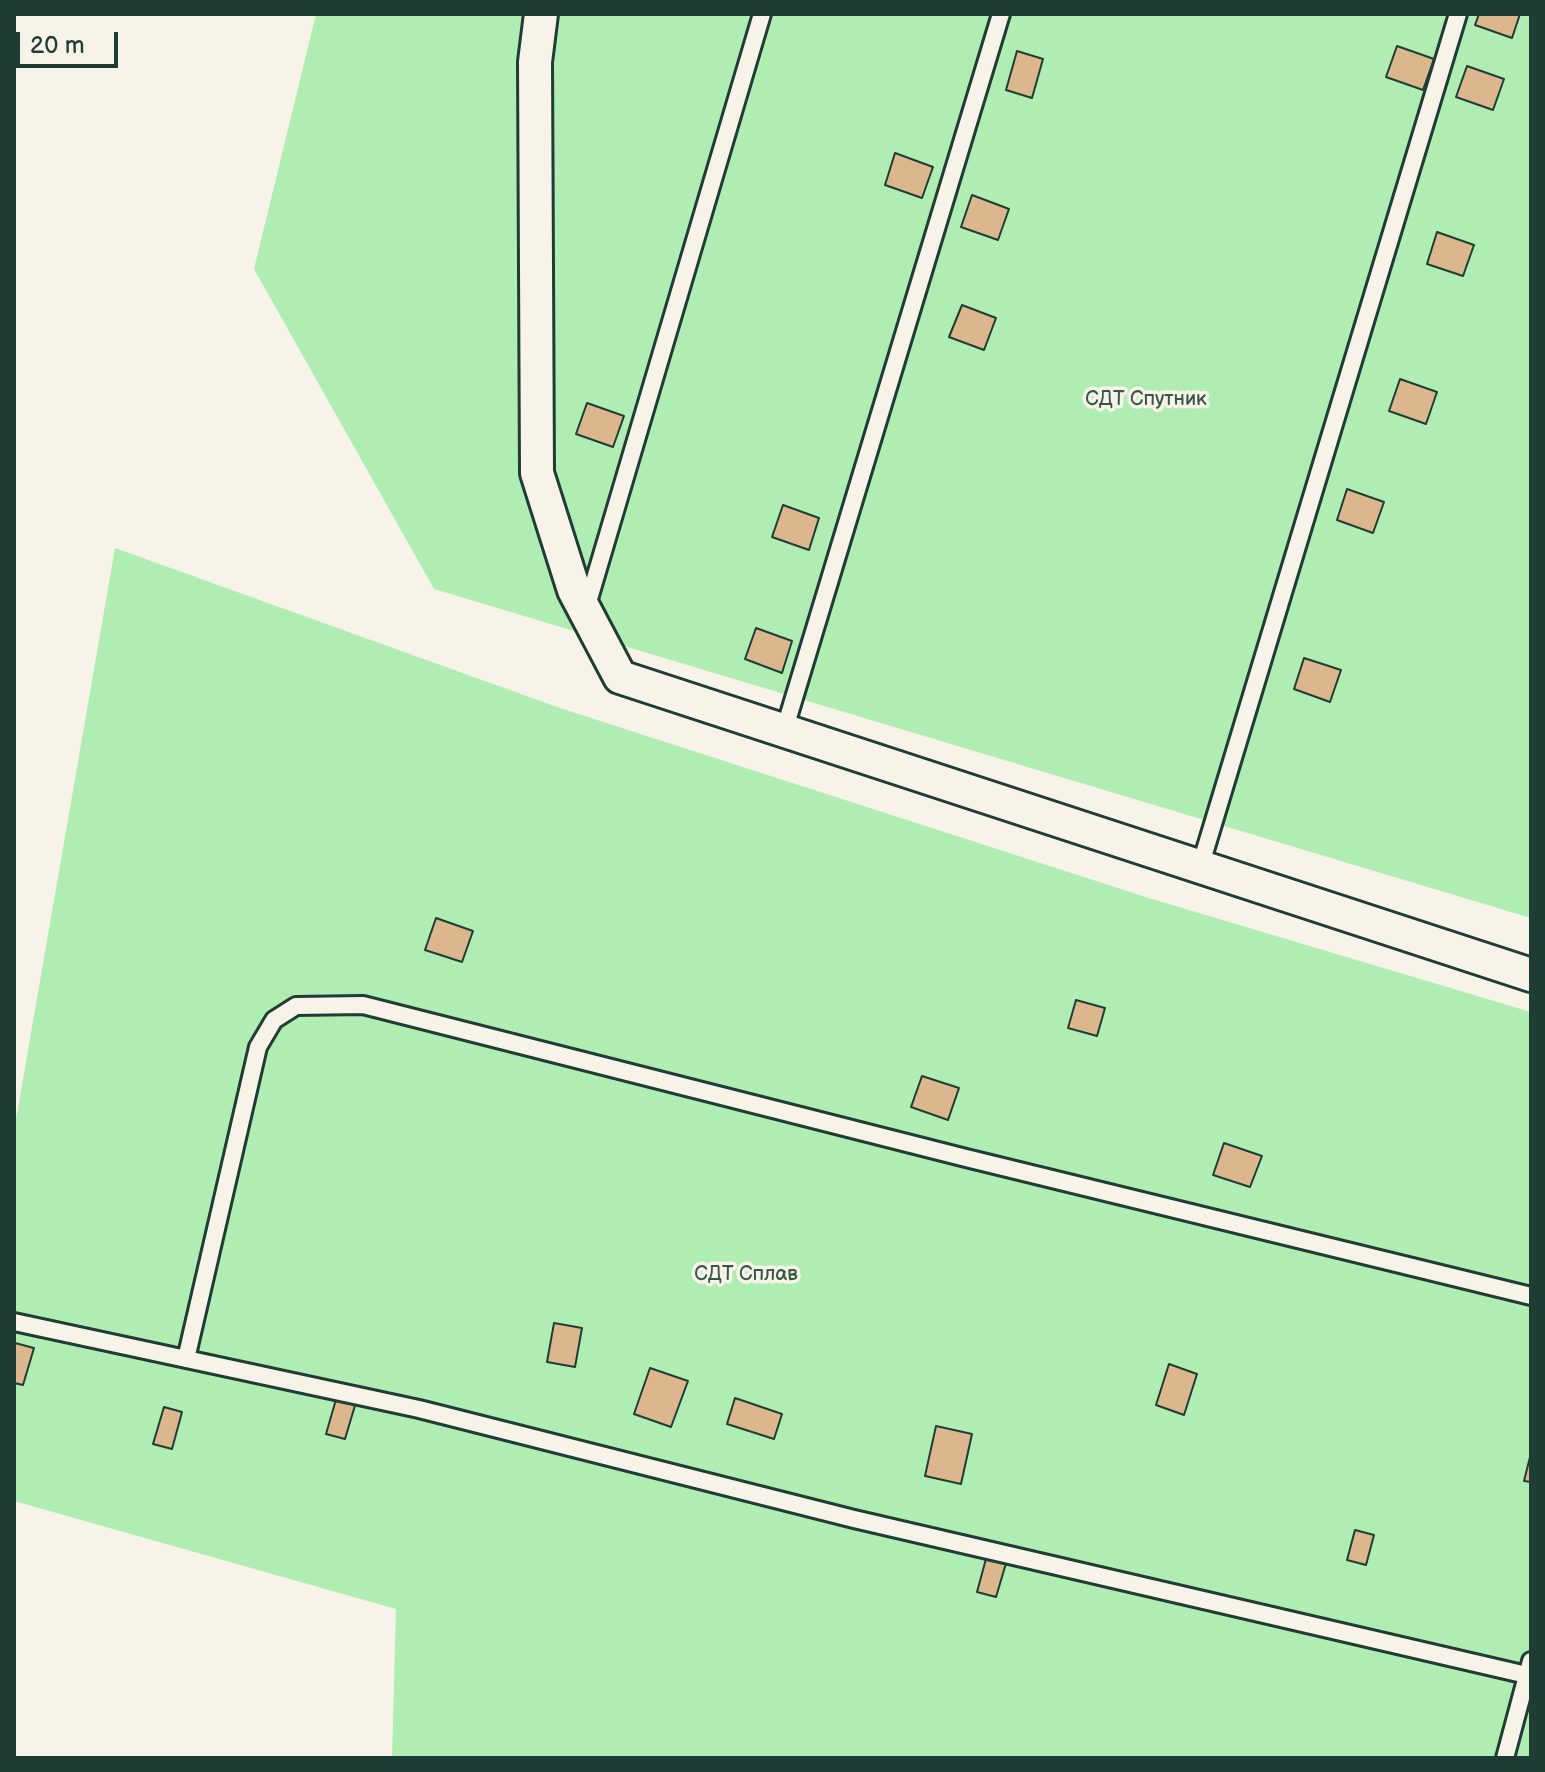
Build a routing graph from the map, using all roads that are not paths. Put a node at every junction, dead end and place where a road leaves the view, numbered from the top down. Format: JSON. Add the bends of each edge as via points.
{"nodes":[{"id":1,"x":541,"y":14,"type":"edge"},
{"id":2,"x":762,"y":14,"type":"edge"},
{"id":3,"x":1001,"y":14,"type":"edge"},
{"id":4,"x":1458,"y":14,"type":"edge"},
{"id":5,"x":585,"y":610,"type":"junction"},
{"id":6,"x":784,"y":731,"type":"junction"},
{"id":7,"x":1200,"y":867,"type":"junction"},
{"id":8,"x":1531,"y":975,"type":"edge"},
{"id":9,"x":1531,"y":1296,"type":"edge"},
{"id":10,"x":14,"y":1322,"type":"edge"},
{"id":11,"x":186,"y":1359,"type":"junction"},
{"id":12,"x":1530,"y":1671,"type":"edge"},
{"id":13,"x":1505,"y":1758,"type":"edge"}],
"edges":[{"from":1,"to":5,"type":"street","via":[[535,62],[537,473]]},
{"from":2,"to":5,"type":"lane"},
{"from":3,"to":6,"type":"lane"},
{"from":4,"to":7,"type":"lane"},
{"from":5,"to":6,"type":"street","via":[[620,677]]},
{"from":6,"to":7,"type":"street"},
{"from":7,"to":8,"type":"street"},
{"from":9,"to":11,"type":"lane","via":[[363,1005],[296,1006],[274,1020],[258,1047]]},
{"from":10,"to":11,"type":"lane"},
{"from":11,"to":12,"type":"lane","via":[[419,1409],[854,1519]]},
{"from":12,"to":13,"type":"lane"}]}
